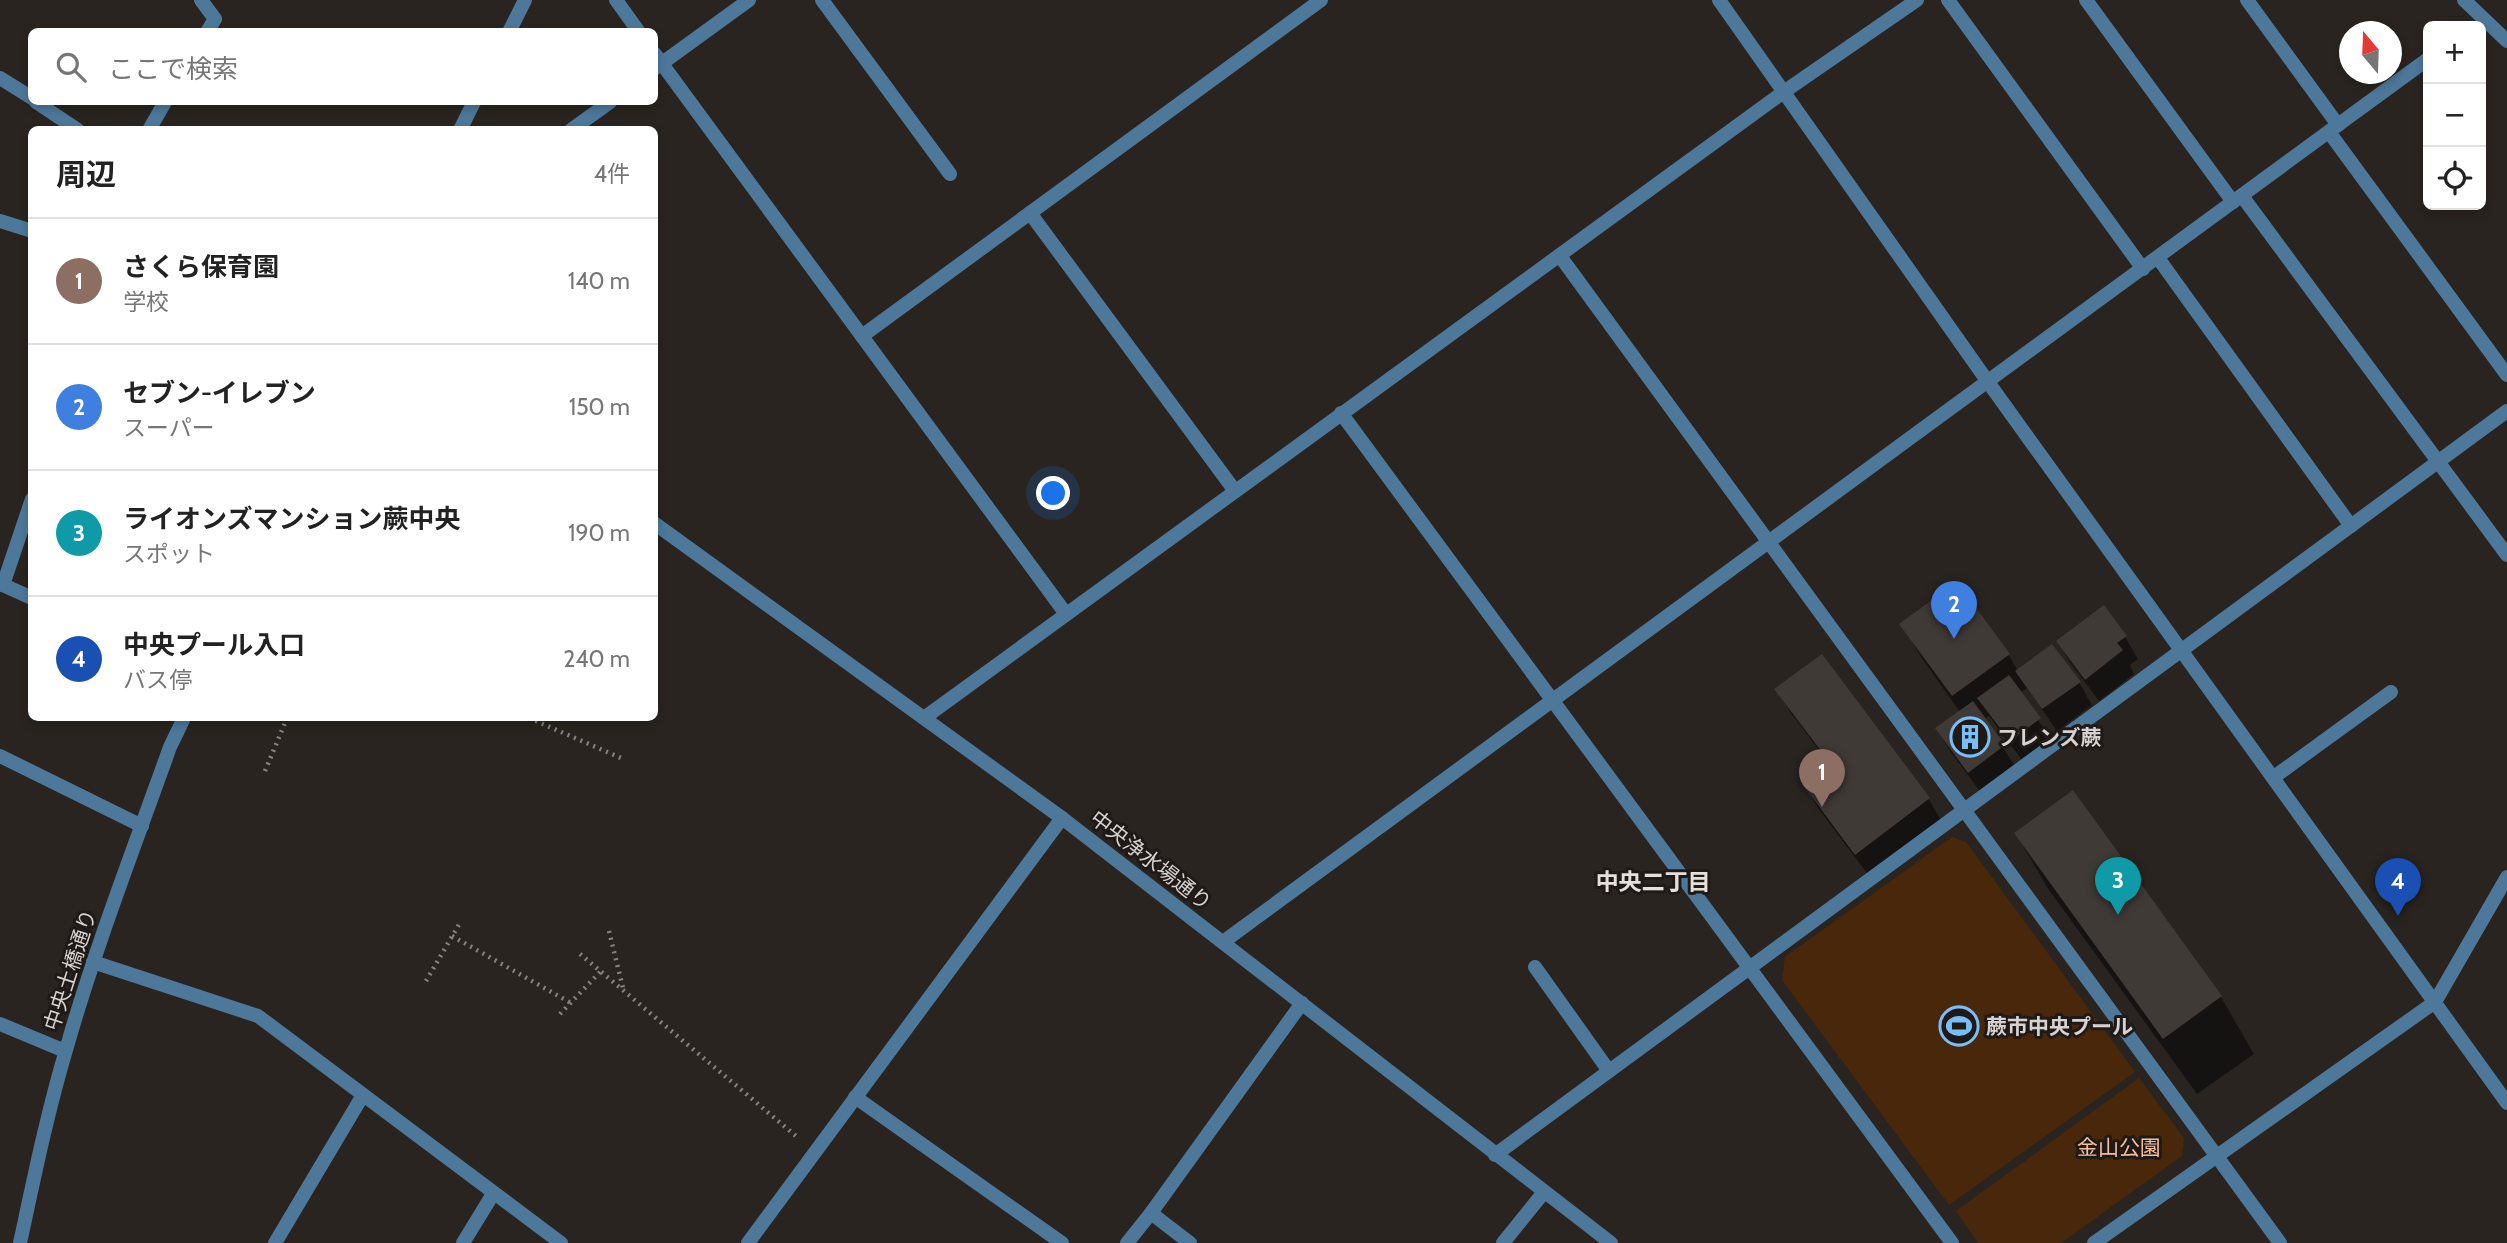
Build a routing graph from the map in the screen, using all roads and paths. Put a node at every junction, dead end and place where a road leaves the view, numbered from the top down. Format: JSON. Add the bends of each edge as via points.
{"nodes":[{"id":1,"x":201,"y":0,"type":"edge"},
{"id":2,"x":525,"y":0,"type":"edge"},
{"id":3,"x":616,"y":0,"type":"edge"},
{"id":4,"x":749,"y":0,"type":"edge"},
{"id":5,"x":822,"y":0,"type":"edge"},
{"id":6,"x":1321,"y":0,"type":"edge"},
{"id":7,"x":1719,"y":0,"type":"edge"},
{"id":8,"x":1917,"y":0,"type":"edge"},
{"id":9,"x":1948,"y":0,"type":"edge"},
{"id":10,"x":2086,"y":0,"type":"edge"},
{"id":11,"x":2247,"y":0,"type":"edge"},
{"id":12,"x":2464,"y":0,"type":"edge"},
{"id":13,"x":2477,"y":21,"type":"edge"},
{"id":14,"x":2486,"y":27,"type":"edge"},
{"id":15,"x":209,"y":28,"type":"edge"},
{"id":16,"x":511,"y":28,"type":"edge"},
{"id":17,"x":636,"y":28,"type":"edge"},
{"id":18,"x":2507,"y":41,"type":"edge"},
{"id":19,"x":658,"y":61,"type":"edge"},
{"id":20,"x":658,"y":63,"type":"edge"},
{"id":21,"x":2423,"y":63,"type":"edge"},
{"id":22,"x":0,"y":78,"type":"edge"},
{"id":23,"x":1785,"y":91,"type":"junction"},
{"id":24,"x":28,"y":96,"type":"edge"},
{"id":25,"x":40,"y":105,"type":"edge"},
{"id":26,"x":164,"y":105,"type":"edge"},
{"id":27,"x":472,"y":105,"type":"edge"},
{"id":28,"x":606,"y":105,"type":"edge"},
{"id":29,"x":72,"y":126,"type":"edge"},
{"id":30,"x":151,"y":126,"type":"edge"},
{"id":31,"x":462,"y":126,"type":"edge"},
{"id":32,"x":577,"y":126,"type":"edge"},
{"id":33,"x":2333,"y":129,"type":"junction"},
{"id":34,"x":950,"y":174,"type":"dead end"},
{"id":35,"x":2238,"y":199,"type":"junction"},
{"id":36,"x":1030,"y":213,"type":"junction"},
{"id":37,"x":0,"y":221,"type":"edge"},
{"id":38,"x":28,"y":230,"type":"edge"},
{"id":39,"x":1560,"y":256,"type":"junction"},
{"id":40,"x":2158,"y":258,"type":"junction"},
{"id":41,"x":2143,"y":269,"type":"junction"},
{"id":42,"x":862,"y":336,"type":"junction"},
{"id":43,"x":2507,"y":375,"type":"edge"},
{"id":44,"x":1989,"y":382,"type":"junction"},
{"id":45,"x":2507,"y":411,"type":"edge"},
{"id":46,"x":1341,"y":413,"type":"junction"},
{"id":47,"x":2437,"y":461,"type":"junction"},
{"id":48,"x":1235,"y":491,"type":"junction"},
{"id":49,"x":28,"y":510,"type":"edge"},
{"id":50,"x":658,"y":526,"type":"edge"},
{"id":51,"x":2351,"y":526,"type":"junction"},
{"id":52,"x":1768,"y":543,"type":"junction"},
{"id":53,"x":2507,"y":555,"type":"edge"},
{"id":54,"x":1,"y":584,"type":"edge"},
{"id":55,"x":28,"y":596,"type":"edge"},
{"id":56,"x":1066,"y":614,"type":"junction"},
{"id":57,"x":2182,"y":651,"type":"junction"},
{"id":58,"x":2392,"y":692,"type":"dead end"},
{"id":59,"x":1552,"y":699,"type":"junction"},
{"id":60,"x":924,"y":718,"type":"junction"},
{"id":61,"x":183,"y":721,"type":"edge"},
{"id":62,"x":286,"y":721,"type":"edge"},
{"id":63,"x":536,"y":721,"type":"edge"},
{"id":64,"x":0,"y":756,"type":"edge"},
{"id":65,"x":621,"y":758,"type":"dead end"},
{"id":66,"x":265,"y":771,"type":"dead end"},
{"id":67,"x":2274,"y":777,"type":"junction"},
{"id":68,"x":1965,"y":809,"type":"junction"},
{"id":69,"x":1062,"y":818,"type":"junction"},
{"id":70,"x":142,"y":826,"type":"junction"},
{"id":71,"x":2507,"y":877,"type":"edge"},
{"id":72,"x":461,"y":921,"type":"dead end"},
{"id":73,"x":609,"y":932,"type":"dead end"},
{"id":74,"x":452,"y":936,"type":"junction"},
{"id":75,"x":1223,"y":942,"type":"junction"},
{"id":76,"x":580,"y":954,"type":"dead end"},
{"id":77,"x":93,"y":962,"type":"junction"},
{"id":78,"x":1535,"y":967,"type":"dead end"},
{"id":79,"x":1750,"y":967,"type":"junction"},
{"id":80,"x":601,"y":971,"type":"junction"},
{"id":81,"x":426,"y":981,"type":"dead end"},
{"id":82,"x":624,"y":990,"type":"junction"},
{"id":83,"x":2435,"y":1002,"type":"junction"},
{"id":84,"x":571,"y":1003,"type":"junction"},
{"id":85,"x":1302,"y":1003,"type":"junction"},
{"id":86,"x":560,"y":1014,"type":"dead end"},
{"id":87,"x":0,"y":1024,"type":"edge"},
{"id":88,"x":65,"y":1051,"type":"junction"},
{"id":89,"x":1609,"y":1070,"type":"junction"},
{"id":90,"x":363,"y":1095,"type":"junction"},
{"id":91,"x":855,"y":1097,"type":"junction"},
{"id":92,"x":2507,"y":1102,"type":"edge"},
{"id":93,"x":815,"y":1152,"type":"junction"},
{"id":94,"x":1495,"y":1155,"type":"junction"},
{"id":95,"x":2216,"y":1155,"type":"junction"},
{"id":96,"x":1544,"y":1192,"type":"junction"},
{"id":97,"x":493,"y":1194,"type":"junction"},
{"id":98,"x":1151,"y":1213,"type":"junction"},
{"id":99,"x":20,"y":1243,"type":"edge"},
{"id":100,"x":275,"y":1243,"type":"edge"},
{"id":101,"x":463,"y":1243,"type":"edge"},
{"id":102,"x":561,"y":1243,"type":"edge"},
{"id":103,"x":748,"y":1243,"type":"edge"},
{"id":104,"x":1062,"y":1243,"type":"edge"},
{"id":105,"x":1127,"y":1243,"type":"edge"},
{"id":106,"x":1190,"y":1243,"type":"edge"},
{"id":107,"x":1503,"y":1243,"type":"edge"},
{"id":108,"x":1611,"y":1243,"type":"edge"},
{"id":109,"x":1952,"y":1243,"type":"edge"},
{"id":110,"x":2094,"y":1243,"type":"edge"},
{"id":111,"x":2280,"y":1243,"type":"edge"}],
"edges":[{"from":1,"to":15,"type":"street","via":[[215,19]]},
{"from":2,"to":16,"type":"street"},
{"from":3,"to":17,"type":"street"},
{"from":4,"to":19,"type":"street"},
{"from":5,"to":34,"type":"street"},
{"from":6,"to":36,"type":"street"},
{"from":7,"to":23,"type":"street"},
{"from":8,"to":23,"type":"street"},
{"from":9,"to":41,"type":"street"},
{"from":10,"to":35,"type":"street"},
{"from":11,"to":33,"type":"street"},
{"from":12,"to":13,"type":"street"},
{"from":14,"to":18,"type":"street"},
{"from":20,"to":42,"type":"street"},
{"from":21,"to":33,"type":"street"},
{"from":22,"to":24,"type":"street"},
{"from":23,"to":39,"type":"street"},
{"from":23,"to":44,"type":"street"},
{"from":25,"to":29,"type":"street"},
{"from":26,"to":30,"type":"street"},
{"from":27,"to":31,"type":"street"},
{"from":28,"to":32,"type":"street"},
{"from":33,"to":35,"type":"street"},
{"from":33,"to":43,"type":"street"},
{"from":35,"to":40,"type":"street"},
{"from":35,"to":47,"type":"street"},
{"from":36,"to":42,"type":"street"},
{"from":36,"to":48,"type":"street"},
{"from":37,"to":38,"type":"street"},
{"from":39,"to":46,"type":"street"},
{"from":39,"to":52,"type":"street"},
{"from":40,"to":41,"type":"street"},
{"from":40,"to":51,"type":"street"},
{"from":41,"to":44,"type":"street"},
{"from":42,"to":56,"type":"street"},
{"from":44,"to":52,"type":"street"},
{"from":44,"to":57,"type":"street"},
{"from":45,"to":47,"type":"street"},
{"from":46,"to":48,"type":"street"},
{"from":46,"to":59,"type":"street"},
{"from":47,"to":51,"type":"street"},
{"from":47,"to":53,"type":"street"},
{"from":48,"to":56,"type":"street"},
{"from":49,"to":54,"type":"street"},
{"from":50,"to":60,"type":"street","name":"中央浄水場通り"},
{"from":51,"to":57,"type":"street"},
{"from":52,"to":59,"type":"street"},
{"from":52,"to":68,"type":"street"},
{"from":54,"to":55,"type":"street"},
{"from":56,"to":60,"type":"street"},
{"from":57,"to":67,"type":"street"},
{"from":57,"to":68,"type":"street"},
{"from":58,"to":67,"type":"street"},
{"from":59,"to":75,"type":"street"},
{"from":59,"to":79,"type":"street"},
{"from":60,"to":69,"type":"street","name":"中央浄水場通り"},
{"from":61,"to":70,"type":"street","name":"中央土橋通り"},
{"from":62,"to":66,"type":"path"},
{"from":63,"to":65,"type":"path"},
{"from":64,"to":70,"type":"street"},
{"from":67,"to":83,"type":"street"},
{"from":68,"to":79,"type":"street"},
{"from":68,"to":95,"type":"street"},
{"from":69,"to":75,"type":"street","name":"中央浄水場通り"},
{"from":69,"to":91,"type":"street"},
{"from":70,"to":77,"type":"street","name":"中央土橋通り"},
{"from":71,"to":83,"type":"street"},
{"from":72,"to":74,"type":"path"},
{"from":73,"to":82,"type":"path"},
{"from":74,"to":81,"type":"path"},
{"from":74,"to":84,"type":"path"},
{"from":75,"to":85,"type":"street","name":"中央浄水場通り"},
{"from":76,"to":80,"type":"path"},
{"from":77,"to":88,"type":"street","name":"中央土橋通り"},
{"from":77,"to":90,"type":"street","via":[[258,1016]]},
{"from":78,"to":89,"type":"street"},
{"from":79,"to":89,"type":"street"},
{"from":79,"to":109,"type":"street"},
{"from":80,"to":82,"type":"path"},
{"from":80,"to":84,"type":"path"},
{"from":82,"to":93,"type":"path"},
{"from":83,"to":92,"type":"street"},
{"from":83,"to":95,"type":"street"},
{"from":84,"to":86,"type":"path"},
{"from":85,"to":94,"type":"street","name":"中央浄水場通り"},
{"from":85,"to":98,"type":"street"},
{"from":87,"to":88,"type":"street"},
{"from":88,"to":99,"type":"street","name":"中央土橋通り"},
{"from":89,"to":94,"type":"street"},
{"from":90,"to":97,"type":"street"},
{"from":90,"to":100,"type":"street"},
{"from":91,"to":93,"type":"street"},
{"from":91,"to":104,"type":"street"},
{"from":93,"to":103,"type":"street"},
{"from":94,"to":96,"type":"street","name":"中央浄水場通り"},
{"from":95,"to":110,"type":"street"},
{"from":95,"to":111,"type":"street"},
{"from":96,"to":107,"type":"street"},
{"from":96,"to":108,"type":"street","name":"中央浄水場通り"},
{"from":97,"to":101,"type":"street"},
{"from":97,"to":102,"type":"street"},
{"from":98,"to":105,"type":"street"},
{"from":98,"to":106,"type":"street"}]}
